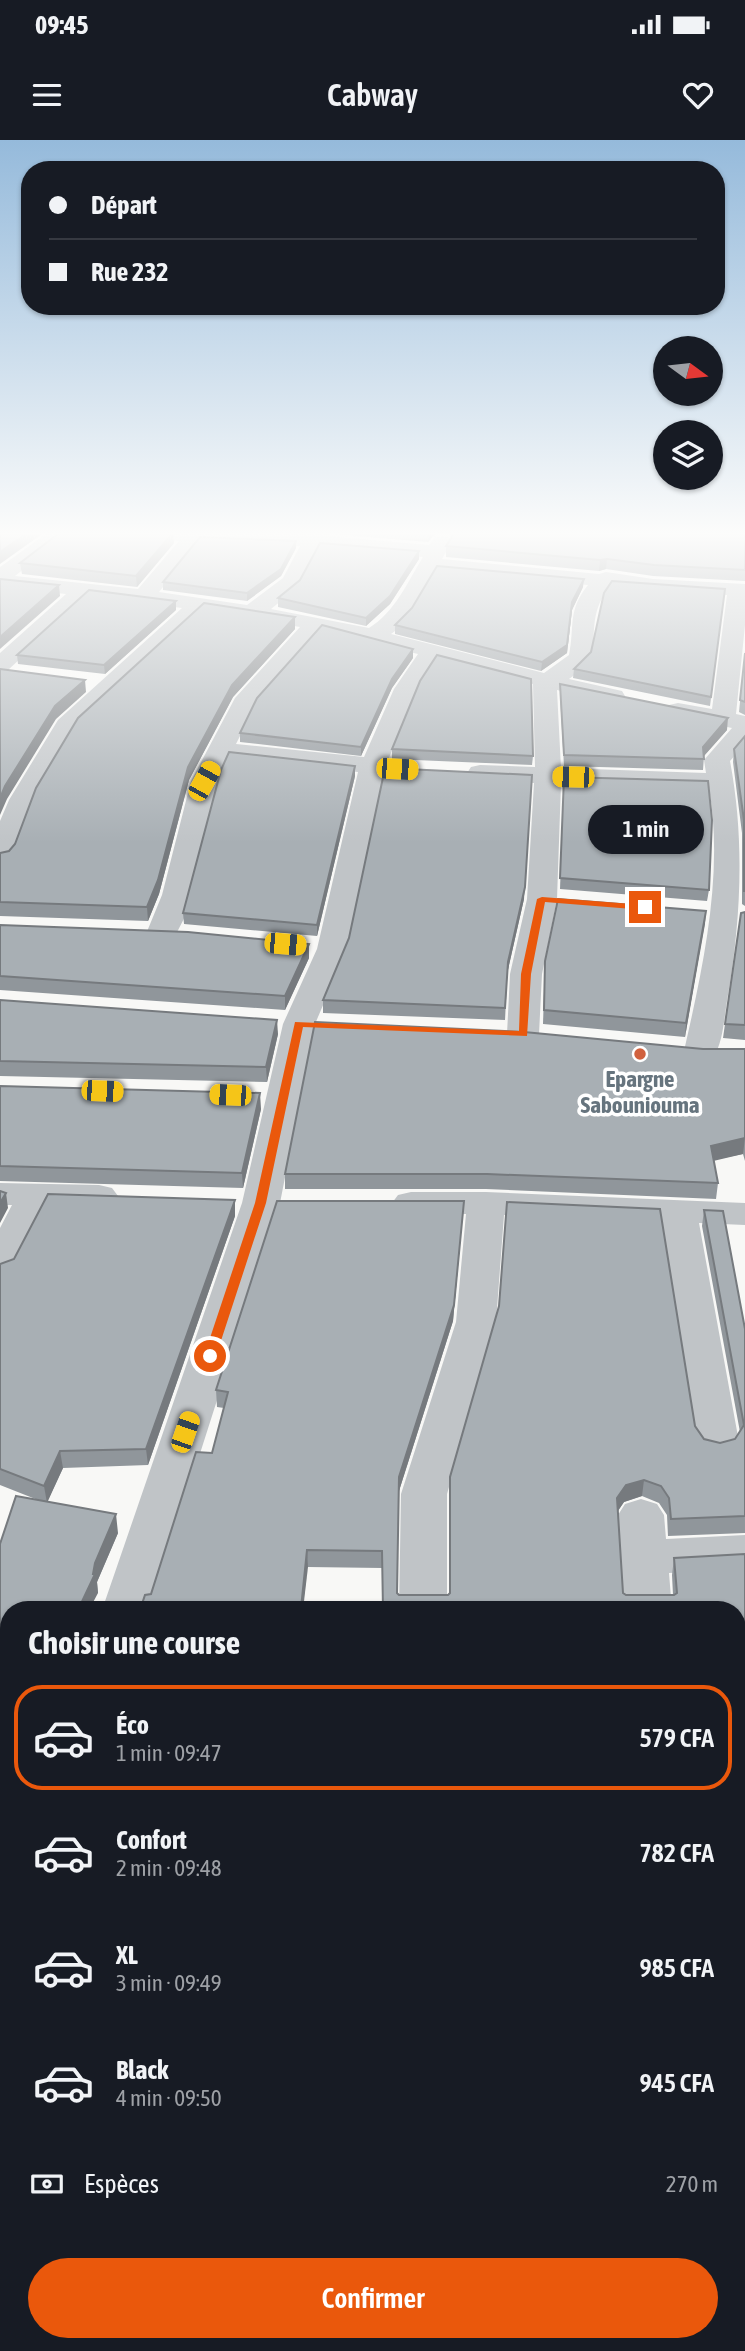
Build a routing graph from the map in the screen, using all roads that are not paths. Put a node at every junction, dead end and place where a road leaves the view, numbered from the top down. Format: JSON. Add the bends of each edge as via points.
{"nodes":[{"id":1,"x":30,"y":637,"type":"edge"},
{"id":2,"x":164,"y":637,"type":"edge"},
{"id":3,"x":303,"y":637,"type":"edge"},
{"id":4,"x":376,"y":637,"type":"edge"},
{"id":5,"x":584,"y":637,"type":"edge"},
{"id":6,"x":740,"y":637,"type":"edge"},
{"id":7,"x":431,"y":652,"type":"junction"},
{"id":8,"x":0,"y":665,"type":"edge"},
{"id":9,"x":0,"y":672,"type":"edge"},
{"id":10,"x":25,"y":675,"type":"edge"},
{"id":11,"x":76,"y":681,"type":"edge"},
{"id":12,"x":545,"y":682,"type":"junction"},
{"id":13,"x":114,"y":685,"type":"junction"},
{"id":14,"x":738,"y":723,"type":"edge"},
{"id":15,"x":220,"y":750,"type":"junction"},
{"id":16,"x":372,"y":768,"type":"junction"},
{"id":17,"x":426,"y":770,"type":"edge"},
{"id":18,"x":453,"y":772,"type":"edge"},
{"id":19,"x":548,"y":776,"type":"junction"},
{"id":20,"x":722,"y":781,"type":"junction"},
{"id":21,"x":0,"y":856,"type":"edge"},
{"id":22,"x":720,"y":914,"type":"edge"},
{"id":23,"x":162,"y":934,"type":"edge"},
{"id":24,"x":730,"y":988,"type":"edge"},
{"id":25,"x":524,"y":1035,"type":"edge"},
{"id":26,"x":734,"y":1052,"type":"edge"},
{"id":27,"x":18,"y":1194,"type":"edge"},
{"id":28,"x":128,"y":1198,"type":"edge"},
{"id":29,"x":221,"y":1201,"type":"edge"},
{"id":30,"x":261,"y":1203,"type":"junction"},
{"id":31,"x":300,"y":1203,"type":"edge"},
{"id":32,"x":380,"y":1203,"type":"edge"},
{"id":33,"x":486,"y":1203,"type":"junction"},
{"id":34,"x":678,"y":1210,"type":"junction"},
{"id":35,"x":745,"y":1214,"type":"edge"},
{"id":36,"x":0,"y":1266,"type":"edge"},
{"id":37,"x":717,"y":1442,"type":"edge"},
{"id":38,"x":745,"y":1552,"type":"edge"},
{"id":39,"x":129,"y":1601,"type":"edge"},
{"id":40,"x":423,"y":1601,"type":"edge"},
{"id":41,"x":647,"y":1601,"type":"edge"}],
"edges":[{"from":1,"to":8,"type":"street"},
{"from":2,"to":13,"type":"street"},
{"from":3,"to":15,"type":"street","via":[[244,703]]},
{"from":4,"to":7,"type":"street"},
{"from":5,"to":12,"type":"street","via":[[584,649],[570,670]]},
{"from":6,"to":14,"type":"street"},
{"from":7,"to":12,"type":"street"},
{"from":7,"to":16,"type":"street","via":[[406,689]]},
{"from":9,"to":10,"type":"street"},
{"from":11,"to":13,"type":"street"},
{"from":12,"to":14,"type":"street"},
{"from":12,"to":19,"type":"street"},
{"from":13,"to":21,"type":"street","via":[[67,725],[22,800]]},
{"from":14,"to":20,"type":"street","via":[[717,760]]},
{"from":15,"to":16,"type":"street"},
{"from":15,"to":23,"type":"street","via":[[204,781],[177,895]]},
{"from":16,"to":17,"type":"street"},
{"from":16,"to":30,"type":"street","via":[[299,1024],[268,1096]]},
{"from":18,"to":19,"type":"street"},
{"from":19,"to":20,"type":"street"},
{"from":19,"to":25,"type":"street","via":[[555,900],[526,974]]},
{"from":20,"to":22,"type":"street","via":[[728,854]]},
{"from":22,"to":24,"type":"street"},
{"from":24,"to":26,"type":"street","via":[[687,1050]]},
{"from":27,"to":28,"type":"street"},
{"from":27,"to":36,"type":"street"},
{"from":29,"to":30,"type":"street"},
{"from":30,"to":31,"type":"street"},
{"from":30,"to":39,"type":"street"},
{"from":32,"to":33,"type":"street"},
{"from":33,"to":34,"type":"street"},
{"from":33,"to":40,"type":"street","via":[[476,1322],[424,1494]]},
{"from":34,"to":35,"type":"street"},
{"from":34,"to":37,"type":"street"},
{"from":38,"to":41,"type":"street","via":[[642,1536]]}]}
